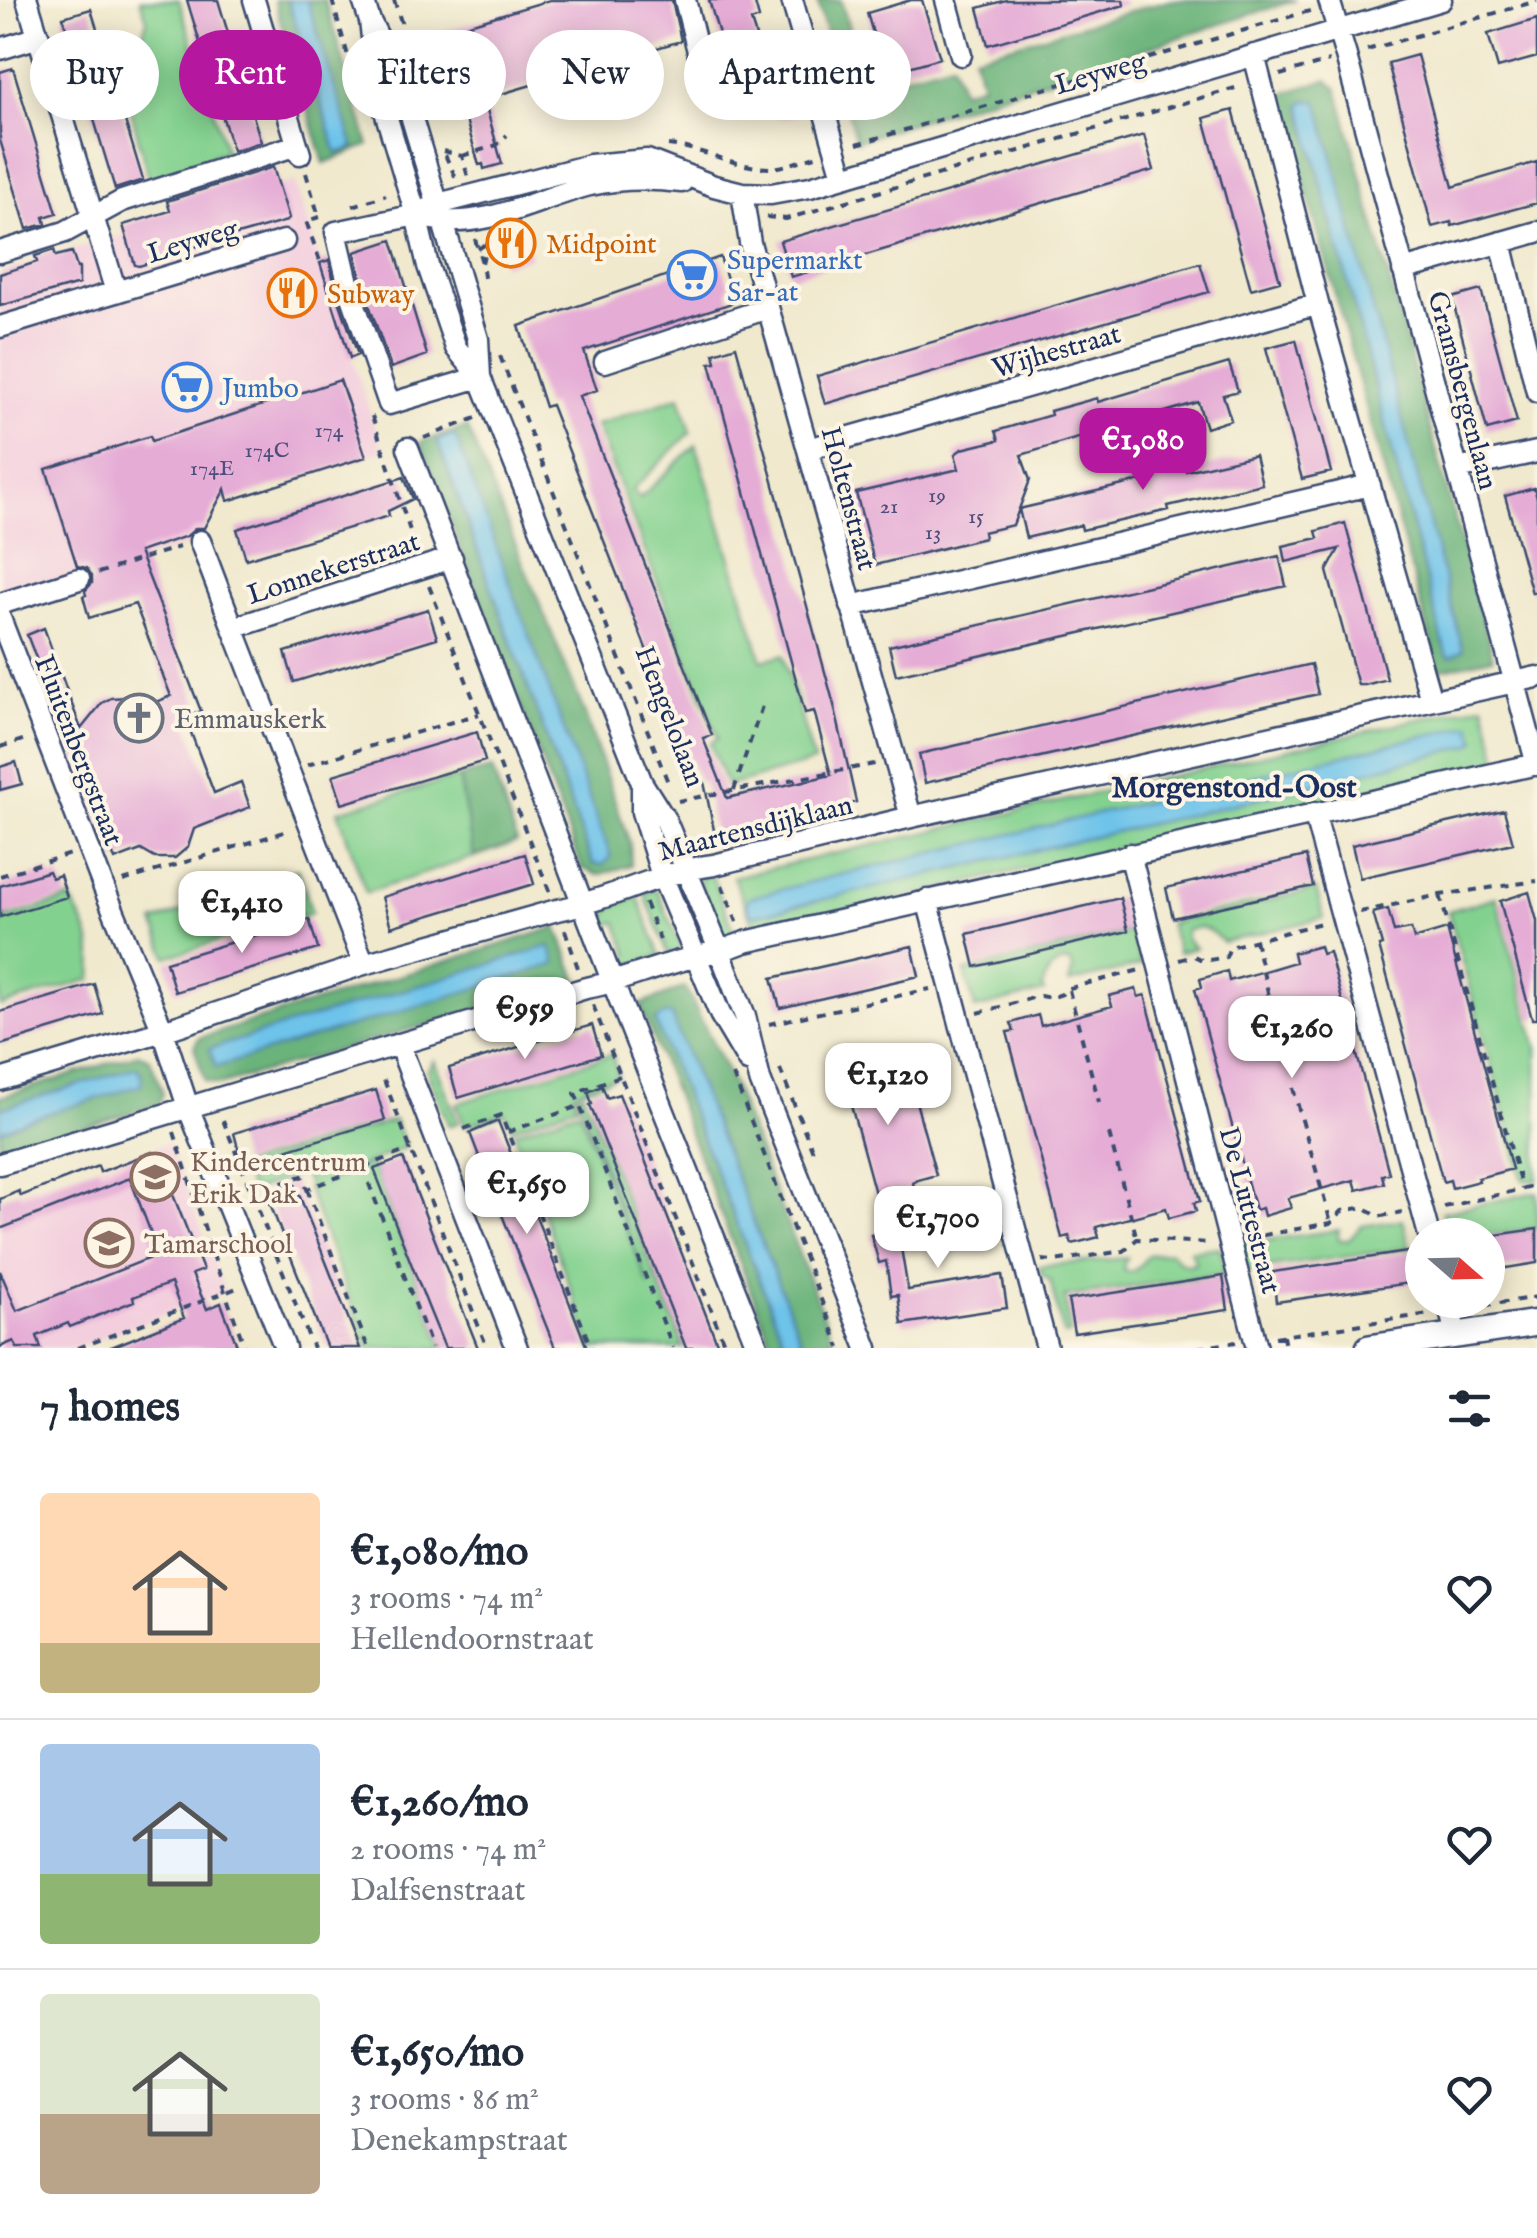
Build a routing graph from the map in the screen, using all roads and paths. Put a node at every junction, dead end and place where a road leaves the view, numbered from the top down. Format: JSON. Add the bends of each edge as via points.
{"nodes":[{"id":1,"x":27,"y":0,"type":"edge"},
{"id":2,"x":254,"y":0,"type":"edge"},
{"id":3,"x":364,"y":0,"type":"edge"},
{"id":4,"x":685,"y":0,"type":"edge"},
{"id":5,"x":792,"y":0,"type":"edge"},
{"id":6,"x":946,"y":0,"type":"edge"},
{"id":7,"x":1441,"y":0,"type":"edge"},
{"id":8,"x":1329,"y":2,"type":"edge"},
{"id":9,"x":370,"y":21,"type":"junction"},
{"id":10,"x":37,"y":30,"type":"edge"},
{"id":11,"x":693,"y":30,"type":"edge"},
{"id":12,"x":1338,"y":31,"type":"junction"},
{"id":13,"x":30,"y":40,"type":"edge"},
{"id":14,"x":0,"y":49,"type":"edge"},
{"id":15,"x":961,"y":55,"type":"dead end"},
{"id":16,"x":1254,"y":55,"type":"junction"},
{"id":17,"x":65,"y":120,"type":"edge"},
{"id":18,"x":507,"y":136,"type":"dead end"},
{"id":19,"x":664,"y":144,"type":"dead end"},
{"id":20,"x":298,"y":150,"type":"junction"},
{"id":21,"x":443,"y":150,"type":"dead end"},
{"id":22,"x":836,"y":150,"type":"junction"},
{"id":23,"x":462,"y":156,"type":"dead end"},
{"id":24,"x":843,"y":176,"type":"junction"},
{"id":25,"x":480,"y":178,"type":"dead end"},
{"id":26,"x":742,"y":193,"type":"junction"},
{"id":27,"x":440,"y":213,"type":"junction"},
{"id":28,"x":416,"y":215,"type":"junction"},
{"id":29,"x":96,"y":222,"type":"junction"},
{"id":30,"x":1537,"y":232,"type":"edge"},
{"id":31,"x":310,"y":234,"type":"dead end"},
{"id":32,"x":284,"y":241,"type":"dead end"},
{"id":33,"x":1501,"y":242,"type":"junction"},
{"id":34,"x":0,"y":252,"type":"edge"},
{"id":35,"x":482,"y":264,"type":"dead end"},
{"id":36,"x":1403,"y":270,"type":"junction"},
{"id":37,"x":116,"y":292,"type":"junction"},
{"id":38,"x":486,"y":296,"type":"dead end"},
{"id":39,"x":1318,"y":304,"type":"junction"},
{"id":40,"x":768,"y":308,"type":"junction"},
{"id":41,"x":0,"y":327,"type":"edge"},
{"id":42,"x":496,"y":346,"type":"dead end"},
{"id":43,"x":605,"y":362,"type":"dead end"},
{"id":44,"x":480,"y":377,"type":"junction"},
{"id":45,"x":1537,"y":392,"type":"edge"},
{"id":46,"x":476,"y":418,"type":"dead end"},
{"id":47,"x":412,"y":444,"type":"joint"},
{"id":48,"x":808,"y":448,"type":"junction"},
{"id":49,"x":1537,"y":452,"type":"edge"},
{"id":50,"x":1458,"y":469,"type":"junction"},
{"id":51,"x":1370,"y":485,"type":"junction"},
{"id":52,"x":200,"y":541,"type":"joint"},
{"id":53,"x":452,"y":558,"type":"junction"},
{"id":54,"x":422,"y":568,"type":"junction"},
{"id":55,"x":79,"y":579,"type":"joint"},
{"id":56,"x":0,"y":604,"type":"edge"},
{"id":57,"x":851,"y":606,"type":"junction"},
{"id":58,"x":0,"y":618,"type":"edge"},
{"id":59,"x":232,"y":628,"type":"junction"},
{"id":60,"x":1537,"y":677,"type":"edge"},
{"id":61,"x":1514,"y":682,"type":"junction"},
{"id":62,"x":1431,"y":700,"type":"junction"},
{"id":63,"x":763,"y":703,"type":"dead end"},
{"id":64,"x":479,"y":714,"type":"junction"},
{"id":65,"x":44,"y":733,"type":"junction"},
{"id":66,"x":0,"y":746,"type":"edge"},
{"id":67,"x":894,"y":760,"type":"junction"},
{"id":68,"x":1537,"y":764,"type":"edge"},
{"id":69,"x":288,"y":770,"type":"junction"},
{"id":70,"x":642,"y":783,"type":"junction"},
{"id":71,"x":668,"y":784,"type":"dead end"},
{"id":72,"x":734,"y":790,"type":"junction"},
{"id":73,"x":675,"y":802,"type":"dead end"},
{"id":74,"x":1314,"y":812,"type":"junction"},
{"id":75,"x":911,"y":818,"type":"junction"},
{"id":76,"x":310,"y":824,"type":"junction"},
{"id":77,"x":89,"y":848,"type":"junction"},
{"id":78,"x":1130,"y":854,"type":"junction"},
{"id":79,"x":714,"y":865,"type":"junction"},
{"id":80,"x":685,"y":868,"type":"junction"},
{"id":81,"x":0,"y":876,"type":"edge"},
{"id":82,"x":662,"y":876,"type":"junction"},
{"id":83,"x":1537,"y":881,"type":"edge"},
{"id":84,"x":120,"y":882,"type":"dead end"},
{"id":85,"x":1440,"y":895,"type":"junction"},
{"id":86,"x":927,"y":900,"type":"junction"},
{"id":87,"x":584,"y":905,"type":"junction"},
{"id":88,"x":557,"y":910,"type":"junction"},
{"id":89,"x":1355,"y":913,"type":"dead end"},
{"id":90,"x":1255,"y":940,"type":"dead end"},
{"id":91,"x":745,"y":942,"type":"junction"},
{"id":92,"x":720,"y":952,"type":"junction"},
{"id":93,"x":697,"y":957,"type":"junction"},
{"id":94,"x":364,"y":964,"type":"junction"},
{"id":95,"x":613,"y":983,"type":"junction"},
{"id":96,"x":950,"y":984,"type":"junction"},
{"id":97,"x":586,"y":988,"type":"junction"},
{"id":98,"x":1069,"y":988,"type":"dead end"},
{"id":99,"x":763,"y":1025,"type":"dead end"},
{"id":100,"x":163,"y":1031,"type":"junction"},
{"id":101,"x":399,"y":1044,"type":"junction"},
{"id":102,"x":1285,"y":1060,"type":"dead end"},
{"id":103,"x":777,"y":1062,"type":"dead end"},
{"id":104,"x":620,"y":1076,"type":"junction"},
{"id":105,"x":0,"y":1080,"type":"edge"},
{"id":106,"x":384,"y":1080,"type":"dead end"},
{"id":107,"x":760,"y":1080,"type":"junction"},
{"id":108,"x":1293,"y":1088,"type":"dead end"},
{"id":109,"x":216,"y":1099,"type":"junction"},
{"id":110,"x":1098,"y":1102,"type":"dead end"},
{"id":111,"x":580,"y":1106,"type":"junction"},
{"id":112,"x":178,"y":1110,"type":"junction"},
{"id":113,"x":464,"y":1129,"type":"dead end"},
{"id":114,"x":508,"y":1132,"type":"junction"},
{"id":115,"x":1108,"y":1134,"type":"dead end"},
{"id":116,"x":412,"y":1149,"type":"junction"},
{"id":117,"x":813,"y":1153,"type":"dead end"},
{"id":118,"x":0,"y":1164,"type":"edge"},
{"id":119,"x":363,"y":1168,"type":"junction"},
{"id":120,"x":1537,"y":1186,"type":"edge"},
{"id":121,"x":307,"y":1189,"type":"junction"},
{"id":122,"x":1522,"y":1189,"type":"junction"},
{"id":123,"x":252,"y":1192,"type":"junction"},
{"id":124,"x":1438,"y":1208,"type":"dead end"},
{"id":125,"x":1424,"y":1218,"type":"edge"},
{"id":126,"x":1331,"y":1222,"type":"dead end"},
{"id":127,"x":1136,"y":1239,"type":"dead end"},
{"id":128,"x":258,"y":1280,"type":"junction"},
{"id":129,"x":225,"y":1292,"type":"junction"},
{"id":130,"x":1537,"y":1297,"type":"edge"},
{"id":131,"x":1505,"y":1304,"type":"edge"},
{"id":132,"x":1427,"y":1318,"type":"edge"},
{"id":133,"x":1443,"y":1318,"type":"edge"},
{"id":134,"x":1488,"y":1318,"type":"edge"},
{"id":135,"x":1537,"y":1322,"type":"edge"},
{"id":136,"x":1283,"y":1336,"type":"junction"},
{"id":137,"x":1256,"y":1344,"type":"edge"},
{"id":138,"x":78,"y":1348,"type":"edge"},
{"id":139,"x":245,"y":1348,"type":"edge"},
{"id":140,"x":285,"y":1348,"type":"edge"},
{"id":141,"x":313,"y":1348,"type":"edge"},
{"id":142,"x":368,"y":1348,"type":"edge"},
{"id":143,"x":432,"y":1348,"type":"edge"},
{"id":144,"x":487,"y":1348,"type":"edge"},
{"id":145,"x":517,"y":1348,"type":"edge"},
{"id":146,"x":591,"y":1348,"type":"edge"},
{"id":147,"x":673,"y":1348,"type":"edge"},
{"id":148,"x":726,"y":1348,"type":"edge"},
{"id":149,"x":758,"y":1348,"type":"edge"},
{"id":150,"x":867,"y":1348,"type":"edge"},
{"id":151,"x":1047,"y":1348,"type":"edge"},
{"id":152,"x":1198,"y":1348,"type":"edge"},
{"id":153,"x":1285,"y":1348,"type":"edge"},
{"id":154,"x":1368,"y":1348,"type":"edge"}],
"edges":[{"from":1,"to":10,"type":"street","name":"Leyweg"},
{"from":2,"to":20,"type":"street"},
{"from":3,"to":9,"type":"street","name":"Hengelolaan"},
{"from":4,"to":11,"type":"street"},
{"from":5,"to":22,"type":"street"},
{"from":6,"to":15,"type":"street"},
{"from":7,"to":12,"type":"street","name":"Leyweg"},
{"from":8,"to":12,"type":"street","name":"Gramsbergenlaan"},
{"from":8,"to":22,"type":"path","name":"Leyweg"},
{"from":9,"to":27,"type":"street","name":"Hengelolaan","via":[[401,82]]},
{"from":9,"to":28,"type":"street","name":"Hengelolaan","via":[[378,88]]},
{"from":12,"to":16,"type":"street","name":"Leyweg"},
{"from":12,"to":36,"type":"street","name":"Gramsbergenlaan"},
{"from":13,"to":14,"type":"street"},
{"from":16,"to":24,"type":"street","name":"Leyweg"},
{"from":16,"to":39,"type":"street"},
{"from":17,"to":29,"type":"street","name":"Leyweg"},
{"from":18,"to":23,"type":"path"},
{"from":19,"to":22,"type":"path","name":"Leyweg","via":[[772,168]]},
{"from":20,"to":29,"type":"street","via":[[122,201]]},
{"from":20,"to":31,"type":"path","via":[[319,217],[306,221]]},
{"from":21,"to":25,"type":"path","via":[[456,178]]},
{"from":22,"to":24,"type":"street"},
{"from":24,"to":26,"type":"street","name":"Leyweg","via":[[771,194]]},
{"from":26,"to":27,"type":"street","name":"Leyweg","via":[[647,160],[590,165]]},
{"from":26,"to":40,"type":"street","name":"Holtenstraat"},
{"from":27,"to":28,"type":"street","name":"Leyweg"},
{"from":27,"to":44,"type":"street","name":"Hengelolaan","via":[[478,339]]},
{"from":28,"to":44,"type":"street","name":"Hengelolaan","via":[[456,348]]},
{"from":28,"to":44,"type":"street","name":"Leyweg","via":[[336,232],[389,404]]},
{"from":29,"to":34,"type":"street"},
{"from":29,"to":37,"type":"street","name":"Leyweg"},
{"from":30,"to":33,"type":"street"},
{"from":32,"to":37,"type":"street","name":"Leyweg"},
{"from":33,"to":36,"type":"street"},
{"from":33,"to":45,"type":"street"},
{"from":35,"to":38,"type":"path"},
{"from":36,"to":50,"type":"street","name":"Gramsbergenlaan"},
{"from":37,"to":41,"type":"street","name":"Leyweg"},
{"from":39,"to":48,"type":"street","name":"Wijhestraat"},
{"from":39,"to":51,"type":"street"},
{"from":40,"to":43,"type":"street"},
{"from":40,"to":48,"type":"street","name":"Holtenstraat"},
{"from":42,"to":71,"type":"path","name":"Hengelolaan"},
{"from":44,"to":70,"type":"street","name":"Hengelolaan"},
{"from":46,"to":47,"type":"path"},
{"from":47,"to":53,"type":"street"},
{"from":48,"to":57,"type":"street","name":"Holtenstraat"},
{"from":49,"to":50,"type":"street"},
{"from":50,"to":61,"type":"street","name":"Gramsbergenlaan"},
{"from":51,"to":57,"type":"street"},
{"from":51,"to":62,"type":"street"},
{"from":52,"to":55,"type":"path"},
{"from":52,"to":59,"type":"street"},
{"from":53,"to":54,"type":"street","name":"Lonnekerstraat"},
{"from":53,"to":87,"type":"street"},
{"from":54,"to":59,"type":"street","name":"Lonnekerstraat"},
{"from":54,"to":64,"type":"path"},
{"from":55,"to":56,"type":"street"},
{"from":57,"to":67,"type":"street","name":"Holtenstraat"},
{"from":58,"to":65,"type":"street","name":"Fluitenbergstraat"},
{"from":59,"to":69,"type":"street","name":"Lonnekerstraat"},
{"from":60,"to":61,"type":"street","name":"Maartensdijklaan"},
{"from":61,"to":62,"type":"street","name":"Maartensdijklaan"},
{"from":61,"to":68,"type":"street","name":"Gramsbergenlaan"},
{"from":62,"to":75,"type":"street","name":"Maartensdijklaan"},
{"from":63,"to":72,"type":"path"},
{"from":64,"to":69,"type":"path"},
{"from":64,"to":88,"type":"path"},
{"from":65,"to":66,"type":"path"},
{"from":65,"to":77,"type":"street","name":"Fluitenbergstraat"},
{"from":67,"to":72,"type":"path"},
{"from":67,"to":75,"type":"street","name":"Holtenstraat"},
{"from":68,"to":74,"type":"street"},
{"from":69,"to":76,"type":"street","name":"Lonnekerstraat"},
{"from":70,"to":80,"type":"street","name":"Hengelolaan"},
{"from":70,"to":82,"type":"street","name":"Hengelolaan","via":[[642,812]]},
{"from":72,"to":73,"type":"path"},
{"from":74,"to":78,"type":"street"},
{"from":74,"to":125,"type":"street"},
{"from":75,"to":79,"type":"street","name":"Maartensdijklaan"},
{"from":76,"to":84,"type":"path"},
{"from":76,"to":94,"type":"street","name":"Lonnekerstraat"},
{"from":77,"to":81,"type":"path"},
{"from":77,"to":100,"type":"street","name":"Fluitenbergstraat"},
{"from":78,"to":86,"type":"street"},
{"from":78,"to":137,"type":"street","name":"De Luttestraat"},
{"from":79,"to":80,"type":"street","name":"Maartensdijklaan"},
{"from":79,"to":91,"type":"path"},
{"from":80,"to":82,"type":"street","name":"Maartensdijklaan"},
{"from":80,"to":92,"type":"street","name":"Hengelolaan"},
{"from":82,"to":87,"type":"street","name":"Maartensdijklaan"},
{"from":82,"to":93,"type":"street","name":"Hengelolaan"},
{"from":83,"to":85,"type":"path"},
{"from":85,"to":89,"type":"path"},
{"from":85,"to":122,"type":"path"},
{"from":86,"to":91,"type":"street"},
{"from":86,"to":96,"type":"street"},
{"from":87,"to":88,"type":"street","name":"Maartensdijklaan"},
{"from":87,"to":95,"type":"street"},
{"from":88,"to":94,"type":"street","name":"Maartensdijklaan"},
{"from":88,"to":97,"type":"path"},
{"from":90,"to":102,"type":"path"},
{"from":91,"to":92,"type":"street"},
{"from":92,"to":93,"type":"street"},
{"from":92,"to":107,"type":"street","name":"Hengelolaan"},
{"from":93,"to":95,"type":"street"},
{"from":93,"to":107,"type":"street","name":"Hengelolaan","via":[[720,1014]]},
{"from":94,"to":100,"type":"street","name":"Maartensdijklaan"},
{"from":95,"to":97,"type":"street"},
{"from":95,"to":149,"type":"street"},
{"from":96,"to":99,"type":"path"},
{"from":96,"to":151,"type":"street"},
{"from":97,"to":101,"type":"street"},
{"from":97,"to":104,"type":"path"},
{"from":98,"to":110,"type":"path"},
{"from":100,"to":105,"type":"street","name":"Maartensdijklaan"},
{"from":100,"to":112,"type":"street","name":"Fluitenbergstraat"},
{"from":101,"to":109,"type":"street"},
{"from":101,"to":145,"type":"street"},
{"from":103,"to":117,"type":"path"},
{"from":104,"to":111,"type":"path","via":[[574,1094]]},
{"from":104,"to":148,"type":"path"},
{"from":106,"to":116,"type":"path"},
{"from":107,"to":150,"type":"street","name":"Hengelolaan"},
{"from":108,"to":126,"type":"path"},
{"from":109,"to":112,"type":"street"},
{"from":109,"to":123,"type":"path"},
{"from":111,"to":114,"type":"path"},
{"from":111,"to":147,"type":"path"},
{"from":112,"to":118,"type":"street"},
{"from":112,"to":128,"type":"street","name":"Fluitenbergstraat"},
{"from":112,"to":129,"type":"path"},
{"from":113,"to":114,"type":"path","via":[[502,1115]]},
{"from":114,"to":146,"type":"path"},
{"from":115,"to":127,"type":"path"},
{"from":116,"to":119,"type":"path"},
{"from":116,"to":144,"type":"path"},
{"from":119,"to":121,"type":"path"},
{"from":119,"to":143,"type":"path"},
{"from":120,"to":122,"type":"path"},
{"from":121,"to":123,"type":"path","via":[[302,1176]]},
{"from":121,"to":142,"type":"path"},
{"from":122,"to":124,"type":"path"},
{"from":123,"to":141,"type":"path"},
{"from":128,"to":129,"type":"path"},
{"from":128,"to":140,"type":"street","name":"Fluitenbergstraat"},
{"from":129,"to":138,"type":"path"},
{"from":129,"to":139,"type":"path"},
{"from":130,"to":131,"type":"path"},
{"from":132,"to":136,"type":"path"},
{"from":133,"to":154,"type":"main road"},
{"from":134,"to":135,"type":"main road"},
{"from":136,"to":137,"type":"path"},
{"from":136,"to":153,"type":"path"},
{"from":137,"to":152,"type":"path"}]}
